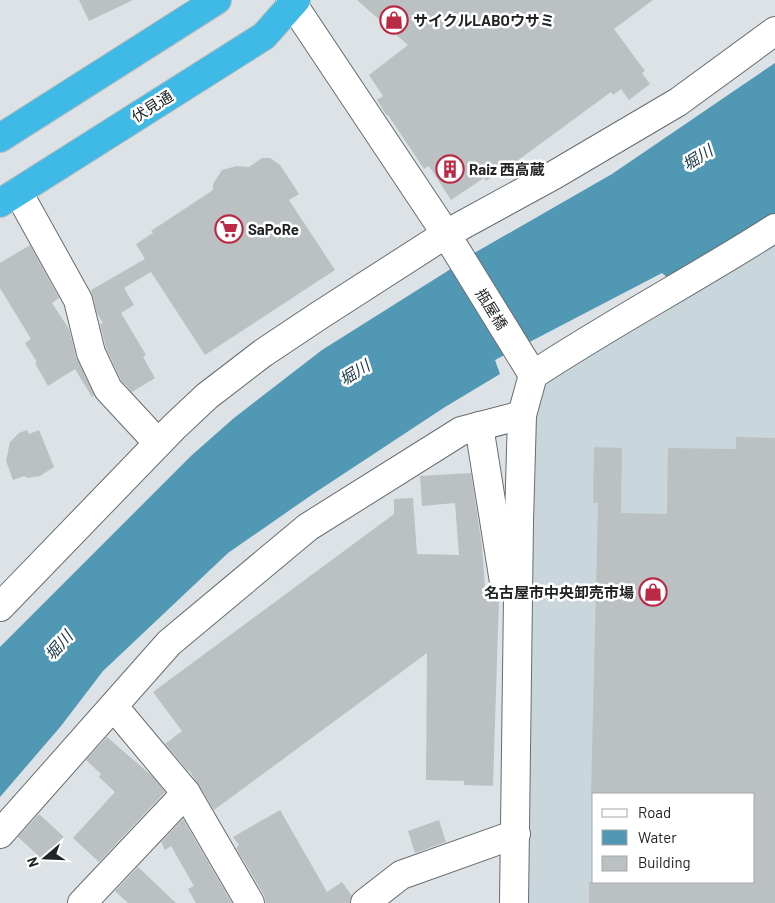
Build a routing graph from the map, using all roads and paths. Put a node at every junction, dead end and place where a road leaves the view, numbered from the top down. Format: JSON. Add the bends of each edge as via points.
{"nodes":[{"id":1,"x":218,"y":0,"type":"edge"},
{"id":2,"x":293,"y":1,"type":"edge"},
{"id":3,"x":775,"y":30,"type":"edge"},
{"id":4,"x":0,"y":138,"type":"edge"},
{"id":5,"x":9,"y":197,"type":"edge"},
{"id":6,"x":775,"y":228,"type":"edge"},
{"id":7,"x":450,"y":241,"type":"junction"},
{"id":8,"x":531,"y":372,"type":"junction"},
{"id":9,"x":522,"y":414,"type":"junction"},
{"id":10,"x":479,"y":426,"type":"junction"},
{"id":11,"x":158,"y":443,"type":"junction"},
{"id":12,"x":518,"y":597,"type":"junction"},
{"id":13,"x":0,"y":607,"type":"edge"},
{"id":14,"x":114,"y":707,"type":"junction"},
{"id":15,"x":186,"y":793,"type":"junction"},
{"id":16,"x":0,"y":834,"type":"edge"},
{"id":17,"x":516,"y":834,"type":"junction"},
{"id":18,"x":82,"y":903,"type":"edge"},
{"id":19,"x":250,"y":903,"type":"edge"},
{"id":20,"x":365,"y":903,"type":"edge"},
{"id":21,"x":514,"y":903,"type":"edge"}],
"edges":[{"from":1,"to":4,"type":"highway"},
{"from":2,"to":5,"type":"highway","name":"伏見通","via":[[264,36]]},
{"from":2,"to":7,"type":"street","name":"瓶屋橋"},
{"from":3,"to":7,"type":"street","via":[[678,102]]},
{"from":5,"to":11,"type":"street","via":[[78,300],[91,353],[108,389]]},
{"from":6,"to":8,"type":"street","via":[[706,272]]},
{"from":7,"to":8,"type":"street","name":"瓶屋橋"},
{"from":7,"to":11,"type":"street","via":[[320,314],[207,396]]},
{"from":8,"to":9,"type":"street"},
{"from":9,"to":10,"type":"street"},
{"from":9,"to":12,"type":"street"},
{"from":10,"to":12,"type":"street","via":[[504,582]]},
{"from":10,"to":14,"type":"street","via":[[461,431],[308,527],[169,643]]},
{"from":11,"to":13,"type":"street"},
{"from":12,"to":17,"type":"street"},
{"from":14,"to":15,"type":"street"},
{"from":14,"to":16,"type":"street"},
{"from":15,"to":18,"type":"street"},
{"from":15,"to":19,"type":"street"},
{"from":17,"to":20,"type":"street","via":[[401,875]]},
{"from":17,"to":21,"type":"street"}]}
